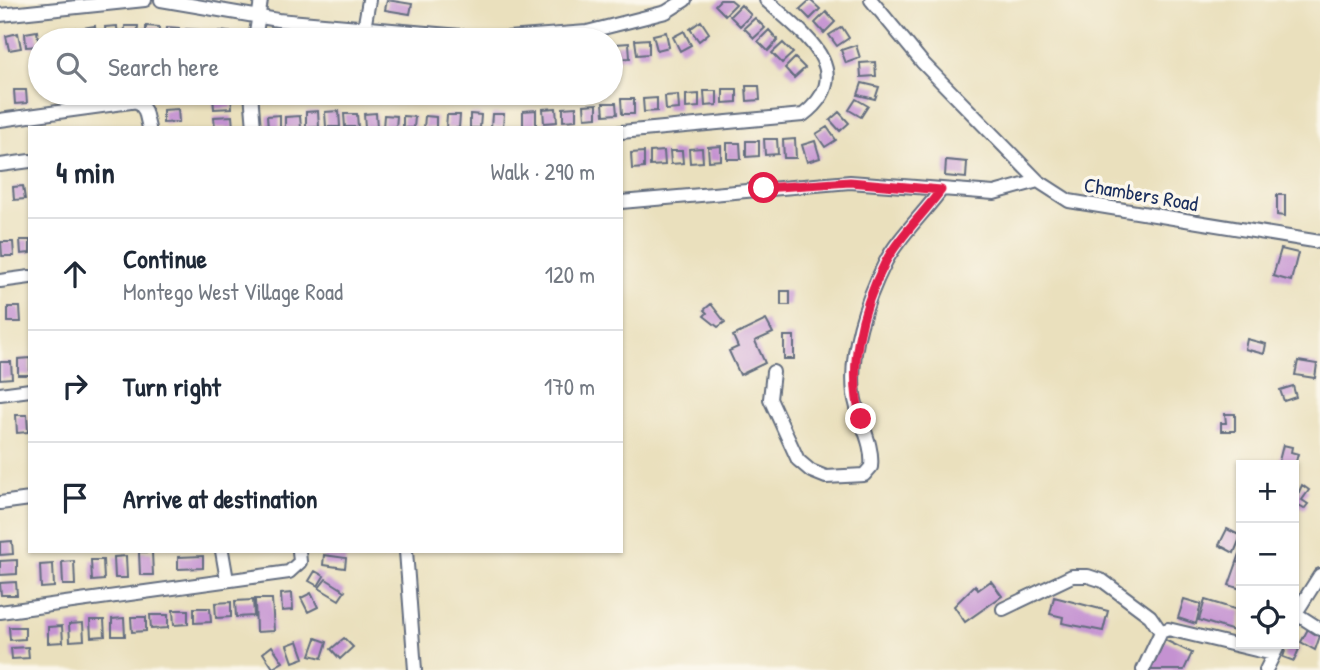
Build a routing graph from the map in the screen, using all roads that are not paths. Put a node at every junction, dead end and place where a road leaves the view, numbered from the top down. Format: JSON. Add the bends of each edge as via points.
{"nodes":[{"id":1,"x":145,"y":0,"type":"edge"},
{"id":2,"x":161,"y":0,"type":"edge"},
{"id":3,"x":261,"y":0,"type":"edge"},
{"id":4,"x":369,"y":0,"type":"edge"},
{"id":5,"x":685,"y":0,"type":"edge"},
{"id":6,"x":766,"y":0,"type":"edge"},
{"id":7,"x":871,"y":0,"type":"edge"},
{"id":8,"x":0,"y":15,"type":"edge"},
{"id":9,"x":258,"y":18,"type":"junction"},
{"id":10,"x":257,"y":28,"type":"edge"},
{"id":11,"x":354,"y":28,"type":"edge"},
{"id":12,"x":364,"y":28,"type":"edge"},
{"id":13,"x":603,"y":28,"type":"edge"},
{"id":14,"x":109,"y":105,"type":"edge"},
{"id":15,"x":141,"y":105,"type":"edge"},
{"id":16,"x":252,"y":105,"type":"edge"},
{"id":17,"x":0,"y":120,"type":"edge"},
{"id":18,"x":149,"y":126,"type":"edge"},
{"id":19,"x":254,"y":126,"type":"edge"},
{"id":20,"x":623,"y":132,"type":"edge"},
{"id":21,"x":28,"y":161,"type":"edge"},
{"id":22,"x":0,"y":165,"type":"edge"},
{"id":23,"x":1038,"y":181,"type":"junction"},
{"id":24,"x":941,"y":190,"type":"junction"},
{"id":25,"x":623,"y":202,"type":"edge"},
{"id":26,"x":1320,"y":242,"type":"edge"},
{"id":27,"x":28,"y":277,"type":"edge"},
{"id":28,"x":0,"y":281,"type":"edge"},
{"id":29,"x":773,"y":372,"type":"dead end"},
{"id":30,"x":28,"y":390,"type":"edge"},
{"id":31,"x":0,"y":394,"type":"edge"},
{"id":32,"x":28,"y":499,"type":"edge"},
{"id":33,"x":0,"y":503,"type":"edge"},
{"id":34,"x":222,"y":553,"type":"edge"},
{"id":35,"x":299,"y":553,"type":"edge"},
{"id":36,"x":406,"y":553,"type":"edge"},
{"id":37,"x":1320,"y":575,"type":"edge"},
{"id":38,"x":227,"y":580,"type":"junction"},
{"id":39,"x":1003,"y":609,"type":"dead end"},
{"id":40,"x":1299,"y":609,"type":"edge"},
{"id":41,"x":0,"y":612,"type":"edge"},
{"id":42,"x":1299,"y":617,"type":"edge"},
{"id":43,"x":1320,"y":629,"type":"edge"},
{"id":44,"x":1161,"y":632,"type":"junction"},
{"id":45,"x":1236,"y":642,"type":"edge"},
{"id":46,"x":1276,"y":649,"type":"edge"},
{"id":47,"x":415,"y":670,"type":"edge"},
{"id":48,"x":1143,"y":670,"type":"edge"},
{"id":49,"x":1266,"y":670,"type":"edge"}],
"edges":[{"from":1,"to":8,"type":"street"},
{"from":2,"to":9,"type":"street"},
{"from":3,"to":9,"type":"street"},
{"from":4,"to":12,"type":"street"},
{"from":5,"to":13,"type":"street","via":[[666,12]]},
{"from":6,"to":20,"type":"street","via":[[818,49],[825,63],[827,78],[815,106],[803,115]]},
{"from":7,"to":23,"type":"street","name":"Chambers Road","via":[[922,62]]},
{"from":9,"to":10,"type":"street"},
{"from":9,"to":11,"type":"street"},
{"from":14,"to":17,"type":"street"},
{"from":15,"to":18,"type":"street"},
{"from":16,"to":19,"type":"street"},
{"from":21,"to":22,"type":"street"},
{"from":23,"to":24,"type":"street","via":[[994,193]]},
{"from":23,"to":26,"type":"street","name":"Chambers Road","via":[[1069,201]]},
{"from":24,"to":25,"type":"street","via":[[850,182]]},
{"from":24,"to":29,"type":"street","via":[[885,262],[866,306],[854,394],[871,451],[871,467],[863,475],[826,477],[798,460],[770,399]]},
{"from":27,"to":28,"type":"street"},
{"from":30,"to":31,"type":"street"},
{"from":32,"to":33,"type":"street"},
{"from":34,"to":38,"type":"street"},
{"from":35,"to":38,"type":"street","via":[[300,562],[289,572]]},
{"from":36,"to":47,"type":"street"},
{"from":37,"to":40,"type":"street"},
{"from":38,"to":41,"type":"street"},
{"from":39,"to":44,"type":"street","via":[[1072,576],[1088,576],[1103,581],[1150,615]]},
{"from":42,"to":43,"type":"street"},
{"from":44,"to":45,"type":"street","via":[[1168,629]]},
{"from":44,"to":48,"type":"street"},
{"from":46,"to":49,"type":"street"}]}
